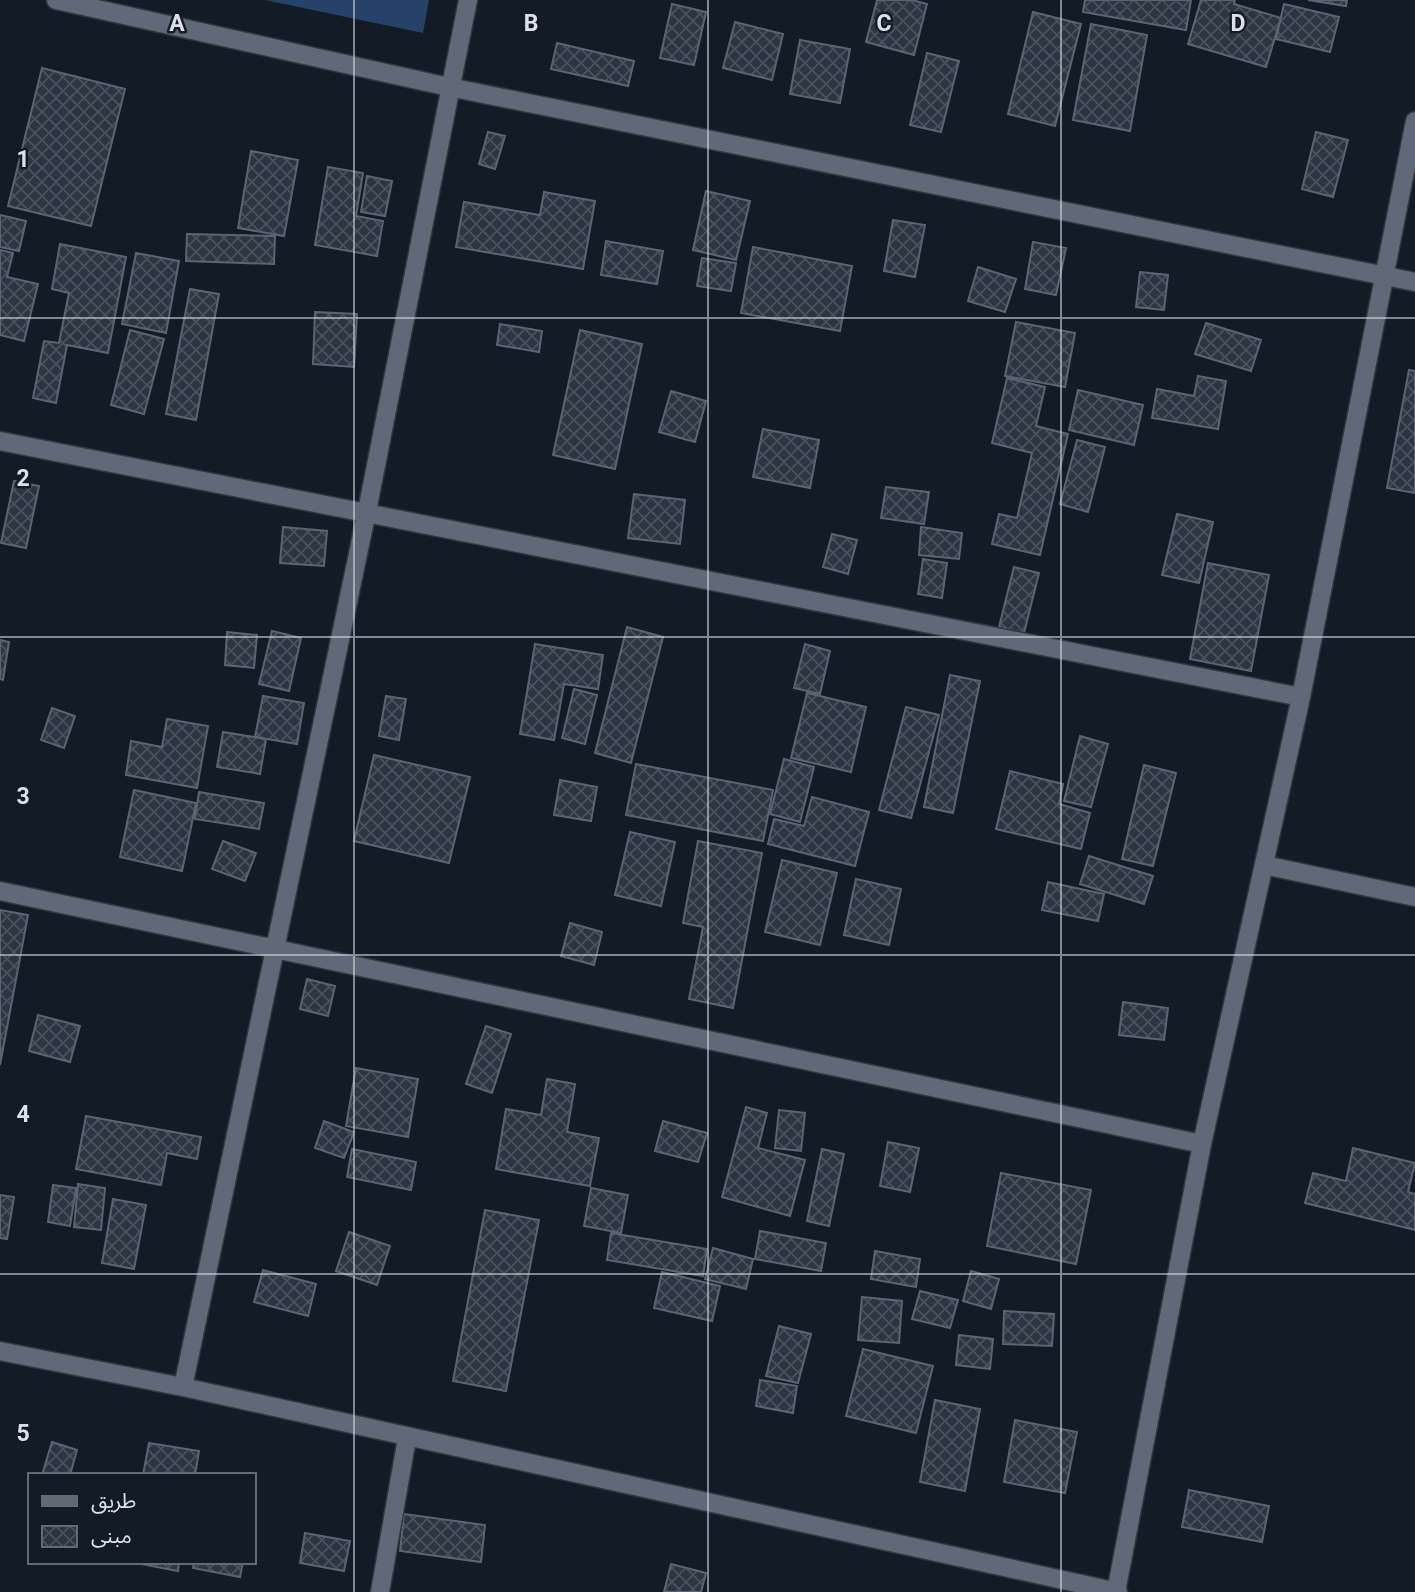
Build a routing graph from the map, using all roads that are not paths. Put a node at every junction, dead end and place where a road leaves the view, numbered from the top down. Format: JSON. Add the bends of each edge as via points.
{"nodes":[{"id":1,"x":56,"y":0,"type":"edge"},
{"id":2,"x":468,"y":0,"type":"edge"},
{"id":3,"x":449,"y":86,"type":"junction"},
{"id":4,"x":1415,"y":121,"type":"edge"},
{"id":5,"x":1387,"y":276,"type":"junction"},
{"id":6,"x":1415,"y":282,"type":"edge"},
{"id":7,"x":0,"y":440,"type":"edge"},
{"id":8,"x":367,"y":511,"type":"junction"},
{"id":9,"x":1301,"y":696,"type":"junction"},
{"id":10,"x":1265,"y":865,"type":"junction"},
{"id":11,"x":0,"y":891,"type":"edge"},
{"id":12,"x":1415,"y":897,"type":"edge"},
{"id":13,"x":275,"y":948,"type":"junction"},
{"id":14,"x":1202,"y":1144,"type":"junction"},
{"id":15,"x":0,"y":1351,"type":"edge"},
{"id":16,"x":183,"y":1387,"type":"junction"},
{"id":17,"x":407,"y":1438,"type":"junction"},
{"id":18,"x":380,"y":1592,"type":"edge"},
{"id":19,"x":1117,"y":1592,"type":"edge"}],
"edges":[{"from":1,"to":3,"type":"street"},
{"from":2,"to":3,"type":"street"},
{"from":3,"to":5,"type":"street"},
{"from":3,"to":8,"type":"street"},
{"from":4,"to":5,"type":"street"},
{"from":5,"to":6,"type":"street"},
{"from":5,"to":9,"type":"street"},
{"from":7,"to":8,"type":"street"},
{"from":8,"to":9,"type":"street"},
{"from":8,"to":13,"type":"street"},
{"from":9,"to":10,"type":"street"},
{"from":10,"to":12,"type":"street"},
{"from":10,"to":14,"type":"street"},
{"from":11,"to":13,"type":"street"},
{"from":13,"to":14,"type":"street"},
{"from":13,"to":16,"type":"street"},
{"from":14,"to":19,"type":"street"},
{"from":15,"to":16,"type":"street"},
{"from":16,"to":17,"type":"street"},
{"from":17,"to":18,"type":"street"},
{"from":17,"to":19,"type":"street"}]}
